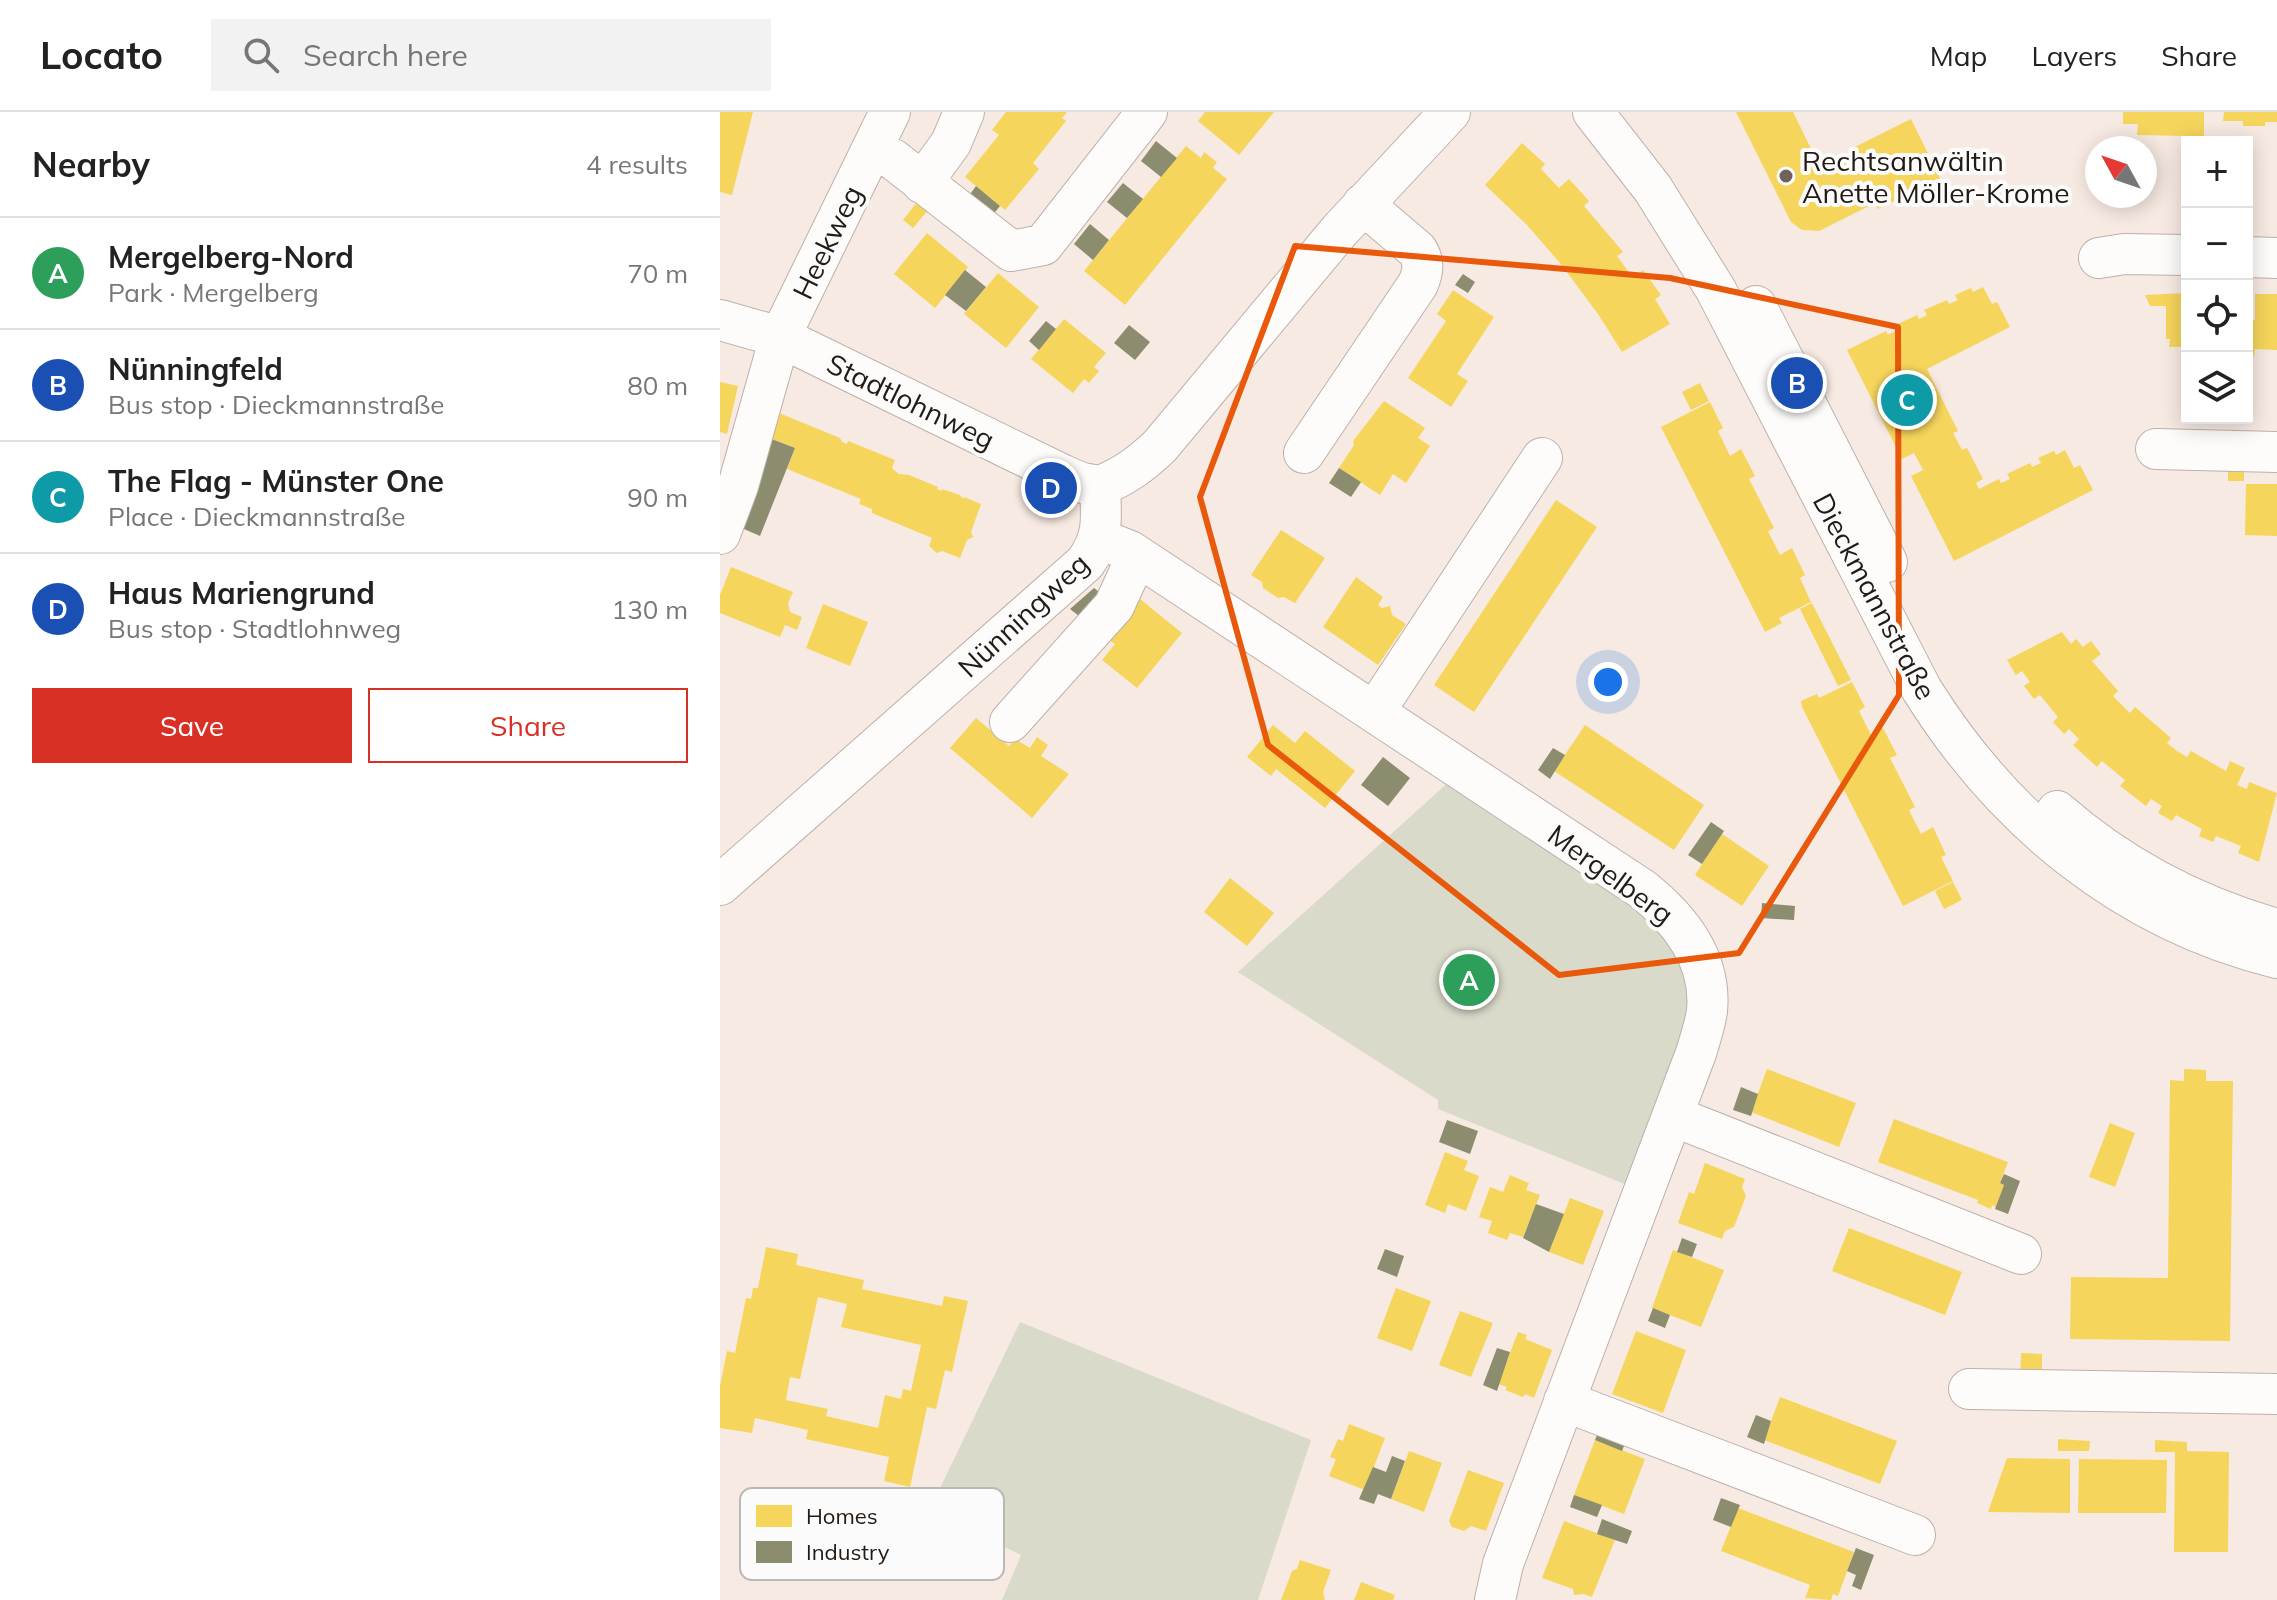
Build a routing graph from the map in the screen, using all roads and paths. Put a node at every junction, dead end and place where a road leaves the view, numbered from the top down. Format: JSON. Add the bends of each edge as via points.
{"nodes":[{"id":1,"x":890,"y":112,"type":"edge"},
{"id":2,"x":964,"y":112,"type":"edge"},
{"id":3,"x":1147,"y":112,"type":"edge"},
{"id":4,"x":1450,"y":112,"type":"edge"},
{"id":5,"x":1593,"y":112,"type":"edge"},
{"id":6,"x":1630,"y":112,"type":"edge"},
{"id":7,"x":874,"y":148,"type":"junction"},
{"id":8,"x":922,"y":183,"type":"junction"},
{"id":9,"x":1363,"y":204,"type":"junction"},
{"id":10,"x":2181,"y":255,"type":"edge"},
{"id":11,"x":2253,"y":257,"type":"edge"},
{"id":12,"x":2099,"y":258,"type":"dead end"},
{"id":13,"x":2277,"y":258,"type":"edge"},
{"id":14,"x":720,"y":320,"type":"edge"},
{"id":15,"x":780,"y":337,"type":"junction"},
{"id":16,"x":2156,"y":449,"type":"dead end"},
{"id":17,"x":2277,"y":452,"type":"edge"},
{"id":18,"x":1304,"y":453,"type":"dead end"},
{"id":19,"x":1542,"y":458,"type":"dead end"},
{"id":20,"x":1100,"y":486,"type":"junction"},
{"id":21,"x":720,"y":534,"type":"edge"},
{"id":22,"x":1100,"y":539,"type":"junction"},
{"id":23,"x":1137,"y":556,"type":"junction"},
{"id":24,"x":1375,"y":711,"type":"junction"},
{"id":25,"x":1010,"y":722,"type":"dead end"},
{"id":26,"x":720,"y":885,"type":"edge"},
{"id":27,"x":2277,"y":929,"type":"edge"},
{"id":28,"x":2277,"y":958,"type":"edge"},
{"id":29,"x":1673,"y":1116,"type":"junction"},
{"id":30,"x":2021,"y":1254,"type":"dead end"},
{"id":31,"x":1969,"y":1389,"type":"dead end"},
{"id":32,"x":2277,"y":1394,"type":"edge"},
{"id":33,"x":1564,"y":1401,"type":"junction"},
{"id":34,"x":1915,"y":1535,"type":"dead end"},
{"id":35,"x":1495,"y":1600,"type":"edge"}],
"edges":[{"from":1,"to":7,"type":"street","name":"Heekweg"},
{"from":2,"to":8,"type":"street","via":[[951,143]]},
{"from":3,"to":8,"type":"street","via":[[1043,245],[1011,251]]},
{"from":4,"to":9,"type":"street"},
{"from":5,"to":28,"type":"street","name":"Dieckmannstraße","via":[[1693,250],[1922,690],[1979,772],[2044,838],[2126,896],[2208,937]]},
{"from":6,"to":27,"type":"street","name":"Dieckmannstraße","via":[[1745,285],[1930,647],[1989,741],[2038,794],[2112,854],[2189,898]]},
{"from":7,"to":8,"type":"street"},
{"from":7,"to":15,"type":"street","name":"Heekweg"},
{"from":9,"to":18,"type":"street","via":[[1417,250],[1422,273]]},
{"from":9,"to":20,"type":"street","via":[[1160,446],[1139,466]]},
{"from":10,"to":12,"type":"street"},
{"from":11,"to":13,"type":"street"},
{"from":14,"to":15,"type":"street","name":"Stadtlohnweg"},
{"from":15,"to":20,"type":"street","name":"Stadtlohnweg","via":[[1063,475]]},
{"from":15,"to":21,"type":"street","name":"Heekweg"},
{"from":16,"to":17,"type":"street"},
{"from":19,"to":24,"type":"street"},
{"from":20,"to":22,"type":"street","name":"Nünningweg"},
{"from":22,"to":23,"type":"street","name":"Mergelberg"},
{"from":22,"to":26,"type":"street","name":"Nünningweg","via":[[1070,578]]},
{"from":23,"to":24,"type":"street","name":"Mergelberg"},
{"from":23,"to":25,"type":"street","via":[[1114,606]]},
{"from":24,"to":29,"type":"street","name":"Mergelberg","via":[[1642,889],[1683,928],[1704,972],[1707,1006]]},
{"from":29,"to":30,"type":"street"},
{"from":29,"to":33,"type":"street","name":"Mergelberg"},
{"from":31,"to":32,"type":"street"},
{"from":33,"to":34,"type":"street"},
{"from":33,"to":35,"type":"street","name":"Mergelberg","via":[[1503,1564]]}]}
